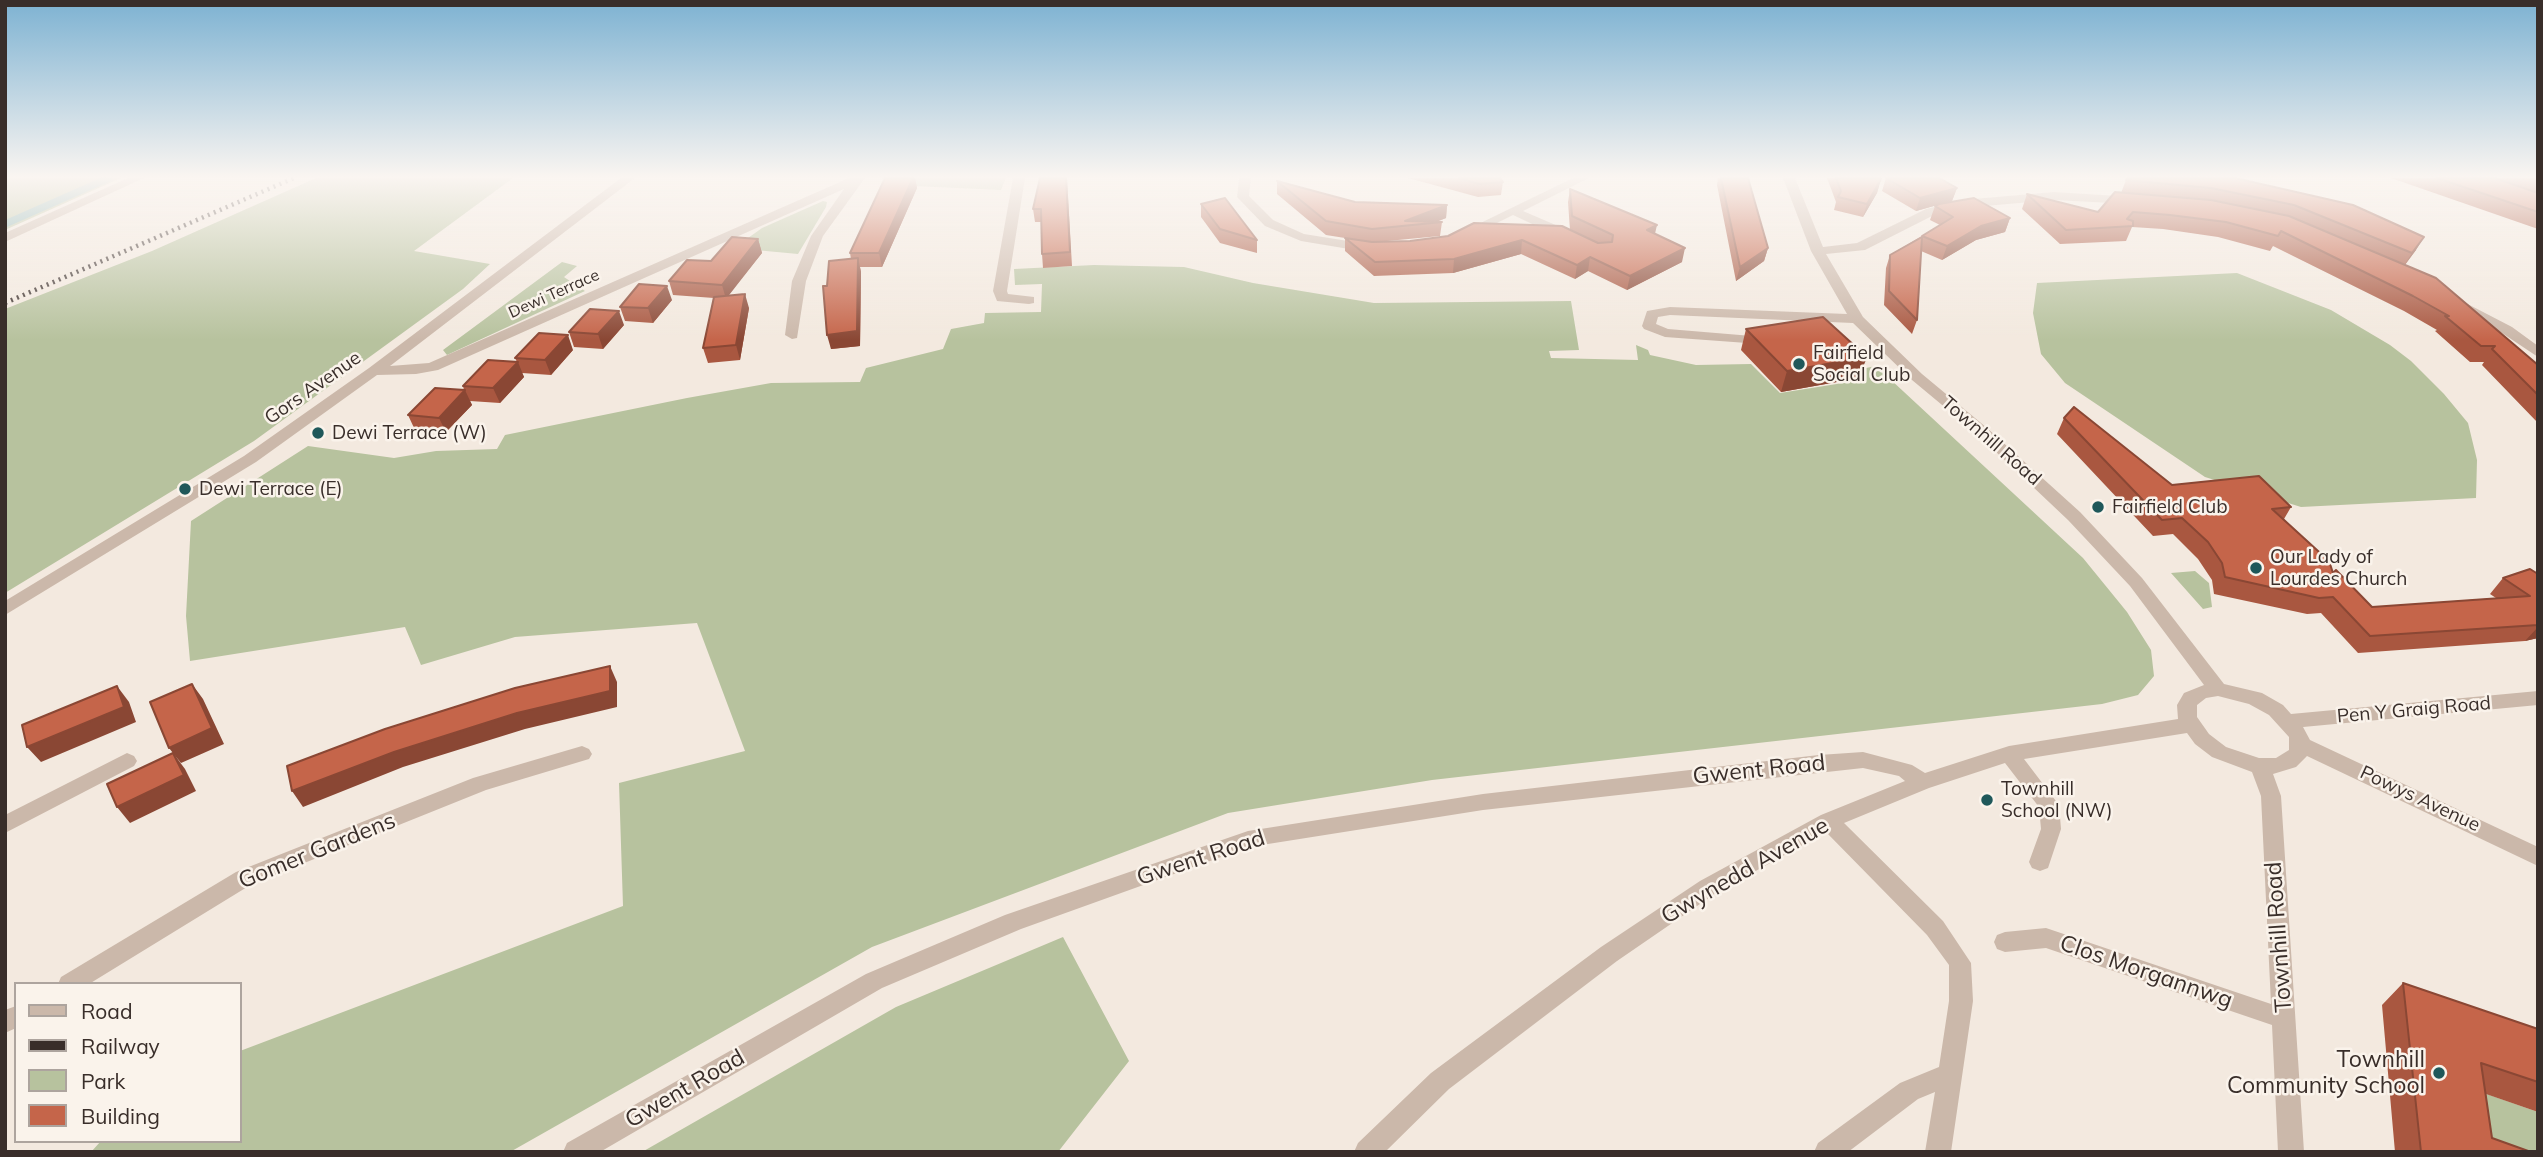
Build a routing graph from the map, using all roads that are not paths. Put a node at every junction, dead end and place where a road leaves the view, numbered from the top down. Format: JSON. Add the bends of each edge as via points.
{"nodes":[{"id":1,"x":558,"y":232,"type":"edge"},
{"id":2,"x":737,"y":232,"type":"edge"},
{"id":3,"x":820,"y":232,"type":"edge"},
{"id":4,"x":1010,"y":232,"type":"edge"},
{"id":5,"x":1290,"y":232,"type":"edge"},
{"id":6,"x":1469,"y":232,"type":"edge"},
{"id":7,"x":1560,"y":232,"type":"edge"},
{"id":8,"x":1810,"y":232,"type":"edge"},
{"id":9,"x":1890,"y":232,"type":"edge"},
{"id":10,"x":1453,"y":239,"type":"edge"},
{"id":11,"x":1578,"y":240,"type":"edge"},
{"id":12,"x":1384,"y":248,"type":"edge"},
{"id":13,"x":1818,"y":251,"type":"junction"},
{"id":14,"x":2448,"y":298,"type":"edge"},
{"id":15,"x":1030,"y":300,"type":"dead end"},
{"id":16,"x":1857,"y":320,"type":"junction"},
{"id":17,"x":792,"y":335,"type":"dead end"},
{"id":18,"x":1747,"y":339,"type":"edge"},
{"id":19,"x":2538,"y":353,"type":"edge"},
{"id":20,"x":374,"y":371,"type":"junction"},
{"id":21,"x":5,"y":609,"type":"edge"},
{"id":22,"x":2218,"y":689,"type":"junction"},
{"id":23,"x":2538,"y":698,"type":"edge"},
{"id":24,"x":2289,"y":721,"type":"junction"},
{"id":25,"x":2190,"y":725,"type":"junction"},
{"id":26,"x":2301,"y":745,"type":"junction"},
{"id":27,"x":582,"y":754,"type":"dead end"},
{"id":28,"x":2009,"y":754,"type":"junction"},
{"id":29,"x":127,"y":761,"type":"dead end"},
{"id":30,"x":2260,"y":766,"type":"junction"},
{"id":31,"x":1922,"y":782,"type":"junction"},
{"id":32,"x":1828,"y":821,"type":"junction"},
{"id":33,"x":5,"y":825,"type":"edge"},
{"id":34,"x":2538,"y":857,"type":"edge"},
{"id":35,"x":2040,"y":862,"type":"dead end"},
{"id":36,"x":2004,"y":942,"type":"dead end"},
{"id":37,"x":72,"y":982,"type":"edge"},
{"id":38,"x":2284,"y":1019,"type":"junction"},
{"id":39,"x":1950,"y":1074,"type":"junction"},
{"id":40,"x":576,"y":1152,"type":"edge"},
{"id":41,"x":1367,"y":1152,"type":"edge"},
{"id":42,"x":1827,"y":1152,"type":"edge"},
{"id":43,"x":1938,"y":1152,"type":"edge"},
{"id":44,"x":2291,"y":1152,"type":"edge"}],
"edges":[{"from":1,"to":20,"type":"street","name":"Gors Avenue"},
{"from":2,"to":20,"type":"street","name":"Dewi Terrace","via":[[433,367]]},
{"from":3,"to":17,"type":"street","via":[[799,281]]},
{"from":4,"to":15,"type":"street","via":[[1002,298]]},
{"from":5,"to":12,"type":"street","via":[[1335,244]]},
{"from":6,"to":10,"type":"street"},
{"from":7,"to":11,"type":"street"},
{"from":8,"to":13,"type":"street","name":"Townhill Road"},
{"from":9,"to":13,"type":"street","via":[[1860,247]]},
{"from":13,"to":16,"type":"street","name":"Townhill Road"},
{"from":14,"to":19,"type":"street"},
{"from":16,"to":18,"type":"street","via":[[1670,310],[1652,314],[1649,326],[1665,333]]},
{"from":16,"to":22,"type":"street","name":"Townhill Road","via":[[2074,516],[2136,582]]},
{"from":20,"to":21,"type":"street","name":"Gors Avenue","via":[[250,458]]},
{"from":22,"to":24,"type":"street","via":[[2259,699]]},
{"from":22,"to":25,"type":"street","via":[[2189,700]]},
{"from":23,"to":24,"type":"street","name":"Pen Y Graig Road"},
{"from":24,"to":26,"type":"street"},
{"from":25,"to":28,"type":"street","name":"Gwynedd Avenue"},
{"from":25,"to":30,"type":"street","via":[[2218,752]]},
{"from":26,"to":30,"type":"street","via":[[2289,762]]},
{"from":26,"to":34,"type":"street","name":"Powys Avenue"},
{"from":27,"to":37,"type":"street","name":"Gomer Gardens","via":[[480,785],[244,878]]},
{"from":28,"to":31,"type":"street","name":"Gwynedd Avenue"},
{"from":28,"to":35,"type":"street","via":[[2049,805],[2051,829]]},
{"from":29,"to":33,"type":"street"},
{"from":30,"to":38,"type":"street","name":"Townhill Road","via":[[2271,796]]},
{"from":31,"to":32,"type":"street","name":"Gwynedd Avenue"},
{"from":31,"to":40,"type":"street","name":"Gwent Road","via":[[1905,770],[1863,760],[1819,763],[1483,802],[1248,839],[1013,922],[874,981]]},
{"from":32,"to":39,"type":"street","via":[[1935,928],[1960,963],[1961,1001]]},
{"from":32,"to":41,"type":"street","name":"Gwynedd Avenue","via":[[1708,887],[1609,954],[1440,1081]]},
{"from":36,"to":38,"type":"street","name":"Clos Morgannwg","via":[[2046,938]]},
{"from":38,"to":44,"type":"street","name":"Townhill Road"},
{"from":39,"to":42,"type":"street","via":[[1909,1091]]},
{"from":39,"to":43,"type":"street"}]}
